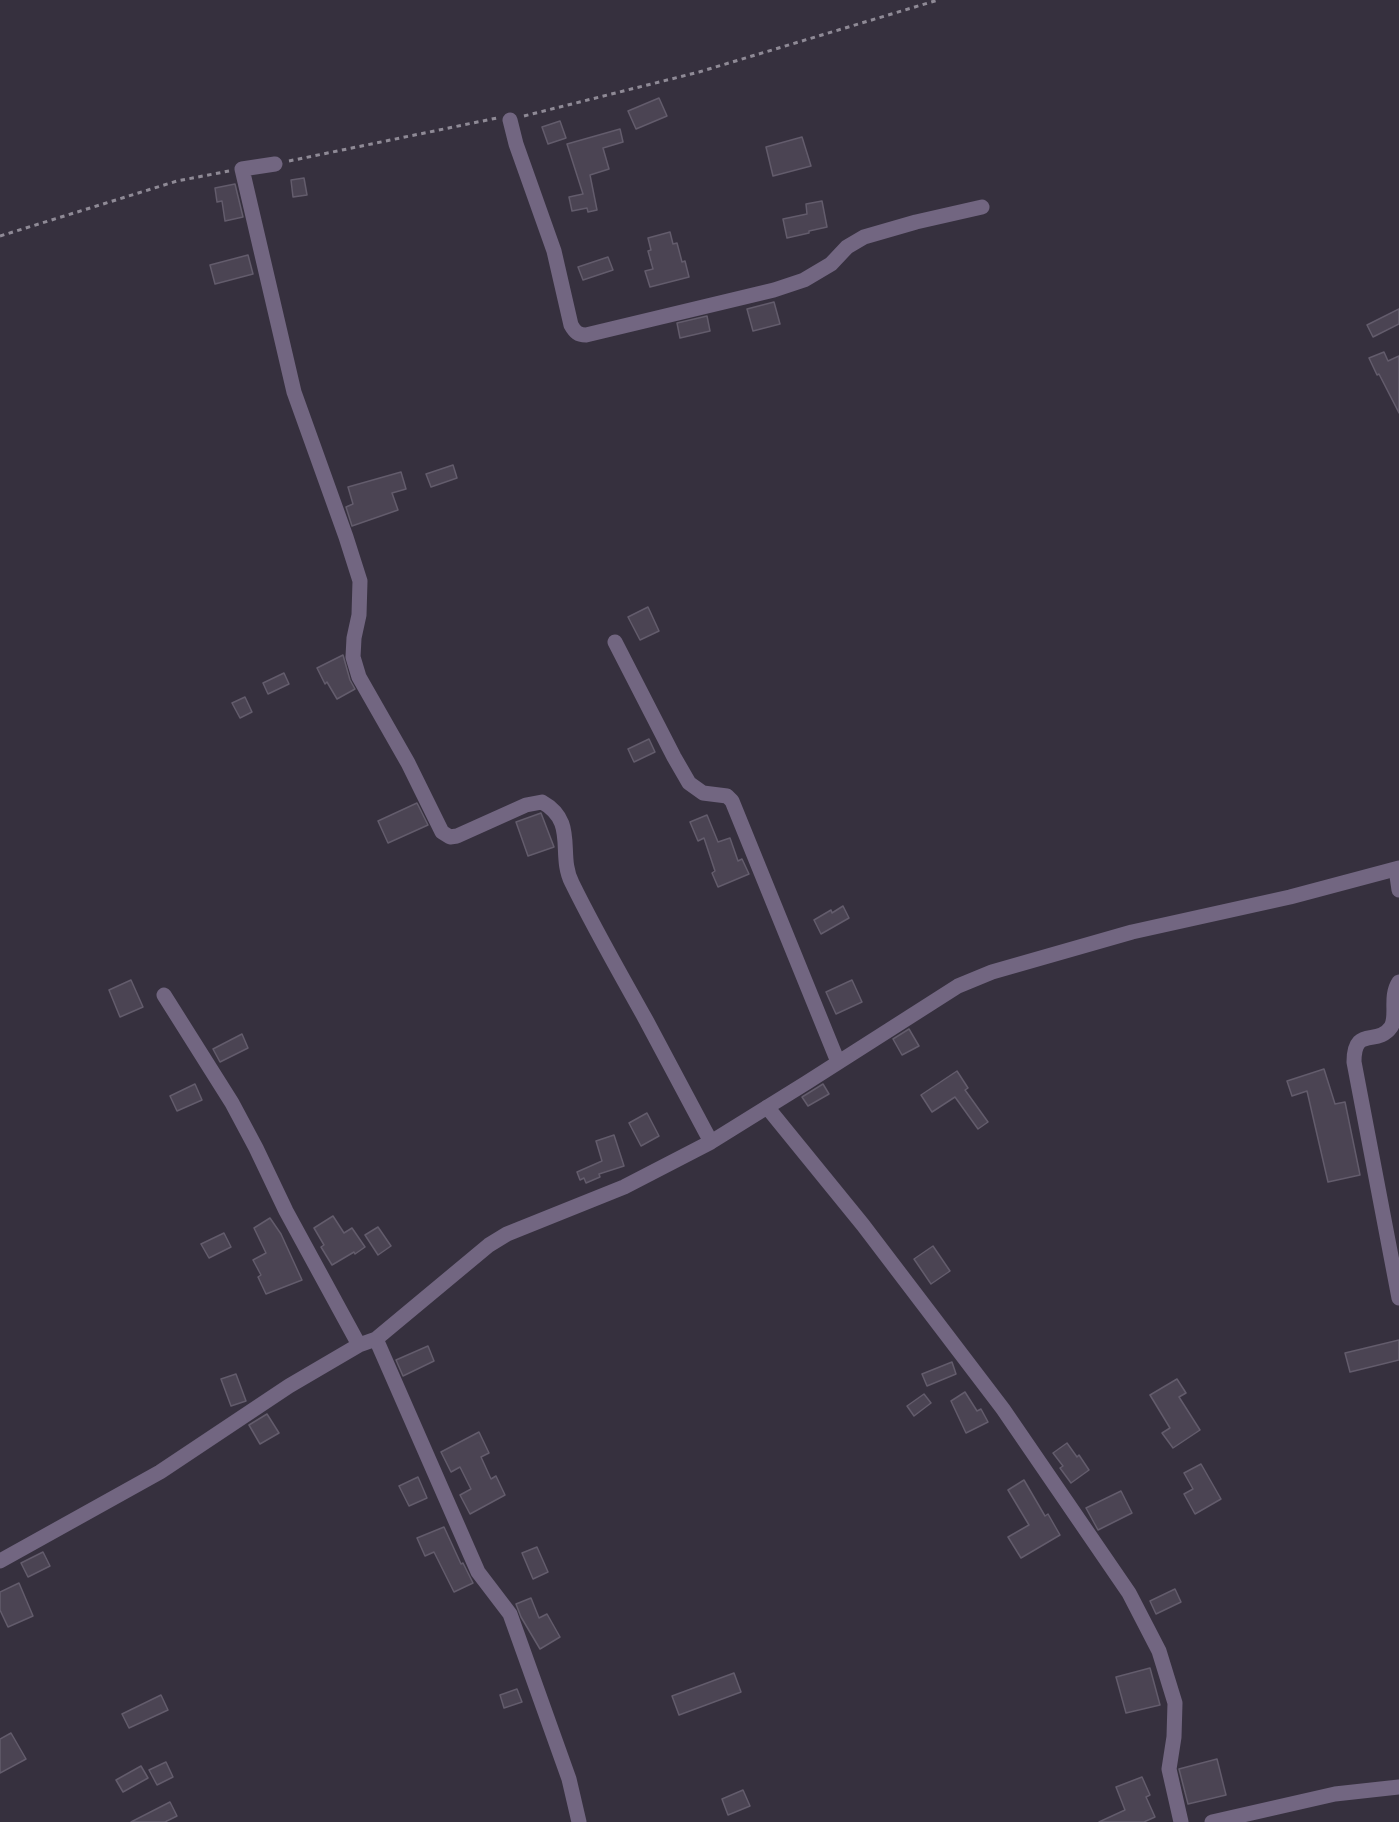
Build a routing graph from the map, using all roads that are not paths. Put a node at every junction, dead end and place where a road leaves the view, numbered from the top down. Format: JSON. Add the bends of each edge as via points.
{"nodes":[{"id":1,"x":510,"y":120,"type":"road end"},
{"id":2,"x":275,"y":164,"type":"road end"},
{"id":3,"x":982,"y":207,"type":"dead end"},
{"id":4,"x":615,"y":642,"type":"dead end"},
{"id":5,"x":1398,"y":868,"type":"edge"},
{"id":6,"x":1399,"y":890,"type":"edge"},
{"id":7,"x":1399,"y":982,"type":"edge"},
{"id":8,"x":164,"y":996,"type":"dead end"},
{"id":9,"x":838,"y":1062,"type":"junction"},
{"id":10,"x":767,"y":1107,"type":"junction"},
{"id":11,"x":711,"y":1142,"type":"junction"},
{"id":12,"x":1399,"y":1298,"type":"edge"},
{"id":13,"x":376,"y":1339,"type":"junction"},
{"id":14,"x":359,"y":1345,"type":"junction"},
{"id":15,"x":0,"y":1561,"type":"edge"},
{"id":16,"x":1399,"y":1787,"type":"edge"},
{"id":17,"x":579,"y":1822,"type":"edge"},
{"id":18,"x":1181,"y":1822,"type":"edge"},
{"id":19,"x":1212,"y":1822,"type":"edge"}],
"edges":[{"from":1,"to":3,"type":"street","via":[[554,251],[571,325],[581,335],[774,290],[804,280],[864,237]]},
{"from":2,"to":11,"type":"street","via":[[242,169],[294,392],[360,581],[353,657],[359,677],[442,832],[457,836],[526,805],[542,802],[559,815],[565,830],[570,879]]},
{"from":4,"to":9,"type":"street","via":[[689,783],[703,793],[727,796],[732,801]]},
{"from":5,"to":6,"type":"street"},
{"from":5,"to":9,"type":"street","via":[[1132,932],[992,972],[958,986]]},
{"from":7,"to":12,"type":"street","via":[[1394,989],[1390,1027],[1357,1044],[1354,1050]]},
{"from":8,"to":14,"type":"street","via":[[232,1103]]},
{"from":9,"to":10,"type":"street"},
{"from":10,"to":11,"type":"street"},
{"from":10,"to":18,"type":"street","via":[[1003,1408],[1130,1593],[1159,1651],[1175,1703],[1169,1769]]},
{"from":11,"to":13,"type":"street","via":[[624,1187],[507,1234]]},
{"from":13,"to":14,"type":"street"},
{"from":13,"to":17,"type":"street","via":[[478,1572],[510,1614],[566,1769]]},
{"from":14,"to":15,"type":"street","via":[[289,1386],[160,1472]]},
{"from":16,"to":19,"type":"street","via":[[1335,1794]]}]}
